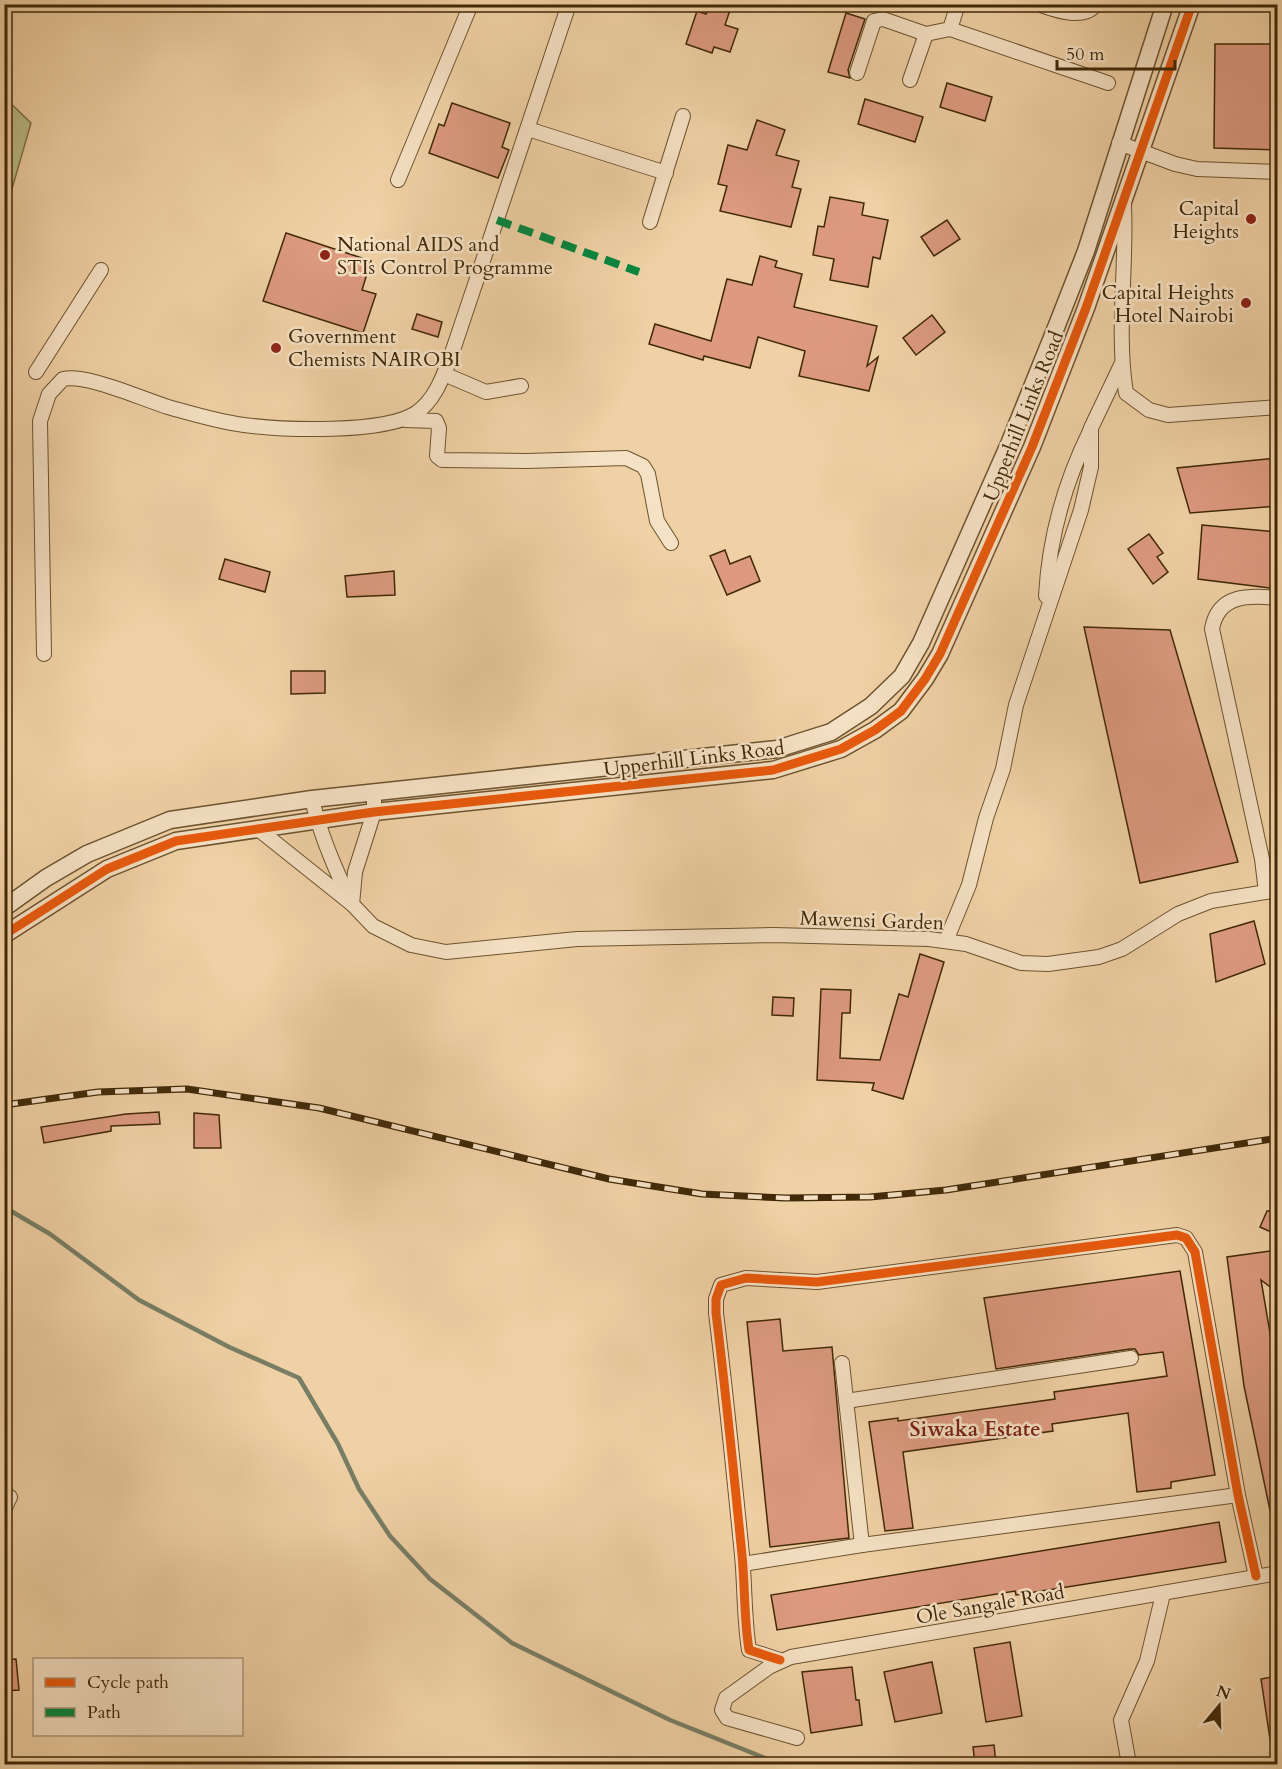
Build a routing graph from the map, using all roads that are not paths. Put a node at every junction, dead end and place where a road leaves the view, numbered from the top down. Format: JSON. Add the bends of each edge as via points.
{"nodes":[{"id":1,"x":471,"y":4,"type":"edge"},
{"id":2,"x":569,"y":4,"type":"edge"},
{"id":3,"x":958,"y":4,"type":"edge"},
{"id":4,"x":1038,"y":4,"type":"edge"},
{"id":5,"x":1096,"y":4,"type":"edge"},
{"id":6,"x":1165,"y":4,"type":"edge"},
{"id":7,"x":1192,"y":4,"type":"edge"},
{"id":8,"x":950,"y":29,"type":"junction"},
{"id":9,"x":926,"y":34,"type":"junction"},
{"id":10,"x":857,"y":73,"type":"dead end"},
{"id":11,"x":909,"y":80,"type":"dead end"},
{"id":12,"x":1108,"y":83,"type":"dead end"},
{"id":13,"x":683,"y":116,"type":"dead end"},
{"id":14,"x":528,"y":129,"type":"junction"},
{"id":15,"x":1119,"y":143,"type":"junction"},
{"id":16,"x":1142,"y":152,"type":"junction"},
{"id":17,"x":1278,"y":172,"type":"edge"},
{"id":18,"x":666,"y":173,"type":"junction"},
{"id":19,"x":398,"y":180,"type":"dead end"},
{"id":20,"x":1124,"y":203,"type":"junction"},
{"id":21,"x":650,"y":222,"type":"dead end"},
{"id":22,"x":100,"y":270,"type":"dead end"},
{"id":23,"x":1122,"y":363,"type":"junction"},
{"id":24,"x":36,"y":372,"type":"dead end"},
{"id":25,"x":444,"y":374,"type":"junction"},
{"id":26,"x":521,"y":386,"type":"dead end"},
{"id":27,"x":1278,"y":407,"type":"edge"},
{"id":28,"x":400,"y":420,"type":"junction"},
{"id":29,"x":1091,"y":428,"type":"junction"},
{"id":30,"x":671,"y":543,"type":"dead end"},
{"id":31,"x":1278,"y":598,"type":"edge"},
{"id":32,"x":1045,"y":614,"type":"junction"},
{"id":33,"x":44,"y":654,"type":"dead end"},
{"id":34,"x":374,"y":792,"type":"junction"},
{"id":35,"x":312,"y":799,"type":"junction"},
{"id":36,"x":374,"y":812,"type":"junction"},
{"id":37,"x":317,"y":821,"type":"junction"},
{"id":38,"x":258,"y":829,"type":"junction"},
{"id":39,"x":1272,"y":891,"type":"edge"},
{"id":40,"x":352,"y":904,"type":"junction"},
{"id":41,"x":4,"y":908,"type":"edge"},
{"id":42,"x":4,"y":935,"type":"edge"},
{"id":43,"x":946,"y":941,"type":"junction"},
{"id":44,"x":1131,"y":1358,"type":"dead end"},
{"id":45,"x":842,"y":1363,"type":"dead end"},
{"id":46,"x":846,"y":1401,"type":"junction"},
{"id":47,"x":1238,"y":1495,"type":"junction"},
{"id":48,"x":862,"y":1545,"type":"junction"},
{"id":49,"x":743,"y":1564,"type":"junction"},
{"id":50,"x":1278,"y":1573,"type":"edge"},
{"id":51,"x":1256,"y":1576,"type":"junction"},
{"id":52,"x":1162,"y":1594,"type":"junction"},
{"id":53,"x":780,"y":1660,"type":"junction"},
{"id":54,"x":797,"y":1738,"type":"dead end"},
{"id":55,"x":1129,"y":1764,"type":"edge"}],
"edges":[{"from":1,"to":19,"type":"street"},
{"from":2,"to":14,"type":"street"},
{"from":3,"to":8,"type":"street"},
{"from":4,"to":5,"type":"street","via":[[1073,13],[1086,13]]},
{"from":6,"to":15,"type":"street","name":"Upperhill Links Road"},
{"from":7,"to":16,"type":"street","name":"Upperhill Links Road"},
{"from":8,"to":9,"type":"street"},
{"from":8,"to":12,"type":"street"},
{"from":9,"to":10,"type":"street","via":[[883,19],[874,21]]},
{"from":9,"to":11,"type":"street"},
{"from":13,"to":18,"type":"street"},
{"from":14,"to":18,"type":"street"},
{"from":14,"to":25,"type":"street"},
{"from":15,"to":16,"type":"street"},
{"from":15,"to":34,"type":"street","name":"Upperhill Links Road","via":[[1086,251],[1057,326],[936,612],[902,676],[872,706],[831,732],[777,749]]},
{"from":16,"to":17,"type":"street","via":[[1197,169]]},
{"from":16,"to":20,"type":"street","name":"Upperhill Links Road"},
{"from":18,"to":21,"type":"street"},
{"from":20,"to":23,"type":"street"},
{"from":20,"to":36,"type":"street","name":"Upperhill Links Road","via":[[1032,447],[940,654],[901,711],[841,749],[772,771]]},
{"from":22,"to":24,"type":"street"},
{"from":23,"to":27,"type":"street","via":[[1126,393],[1149,410],[1189,415]]},
{"from":23,"to":29,"type":"street"},
{"from":25,"to":26,"type":"street","via":[[486,392]]},
{"from":25,"to":28,"type":"street","via":[[427,403]]},
{"from":28,"to":30,"type":"street","via":[[436,421],[437,456],[442,460],[626,458],[636,462],[648,474],[657,521]]},
{"from":28,"to":33,"type":"street","via":[[338,428],[243,425],[168,407],[80,379],[63,379],[49,394],[40,421]]},
{"from":29,"to":32,"type":"street","via":[[1091,467],[1081,510]]},
{"from":29,"to":32,"type":"street","via":[[1072,468],[1058,518],[1047,571]]},
{"from":31,"to":39,"type":"street","via":[[1240,596],[1219,611],[1212,629]]},
{"from":32,"to":43,"type":"street","via":[[1016,705],[1003,769],[969,885]]},
{"from":34,"to":35,"type":"street","name":"Upperhill Links Road"},
{"from":34,"to":36,"type":"street"},
{"from":35,"to":37,"type":"street"},
{"from":35,"to":41,"type":"street","name":"Upperhill Links Road","via":[[160,824],[87,854]]},
{"from":36,"to":37,"type":"street","name":"Upperhill Links Road"},
{"from":36,"to":40,"type":"street","via":[[355,872]]},
{"from":37,"to":38,"type":"street","name":"Upperhill Links Road"},
{"from":37,"to":40,"type":"street"},
{"from":38,"to":40,"type":"street"},
{"from":38,"to":42,"type":"street","name":"Upperhill Links Road","via":[[176,841],[136,855],[107,869]]},
{"from":39,"to":43,"type":"street","name":"Mawensi Garden","via":[[1211,901],[1178,914],[1122,949],[1099,957],[1021,963]]},
{"from":40,"to":43,"type":"street","name":"Mawensi Garden","via":[[373,926],[411,945],[446,952],[634,936],[773,935]]},
{"from":44,"to":46,"type":"street"},
{"from":45,"to":46,"type":"street"},
{"from":46,"to":48,"type":"street"},
{"from":47,"to":48,"type":"street"},
{"from":47,"to":49,"type":"street","via":[[1196,1252],[1186,1238],[1177,1235],[817,1282],[746,1278],[721,1286],[716,1299]]},
{"from":47,"to":51,"type":"street"},
{"from":48,"to":49,"type":"street"},
{"from":49,"to":53,"type":"street","via":[[748,1650]]},
{"from":50,"to":51,"type":"street","name":"Ole Sangale Road"},
{"from":51,"to":52,"type":"street","name":"Ole Sangale Road"},
{"from":52,"to":53,"type":"street","name":"Ole Sangale Road"},
{"from":52,"to":55,"type":"street","via":[[1147,1661],[1121,1720]]},
{"from":53,"to":54,"type":"street","name":"Ole Sangale Road","via":[[726,1698],[722,1710],[727,1718]]}]}
